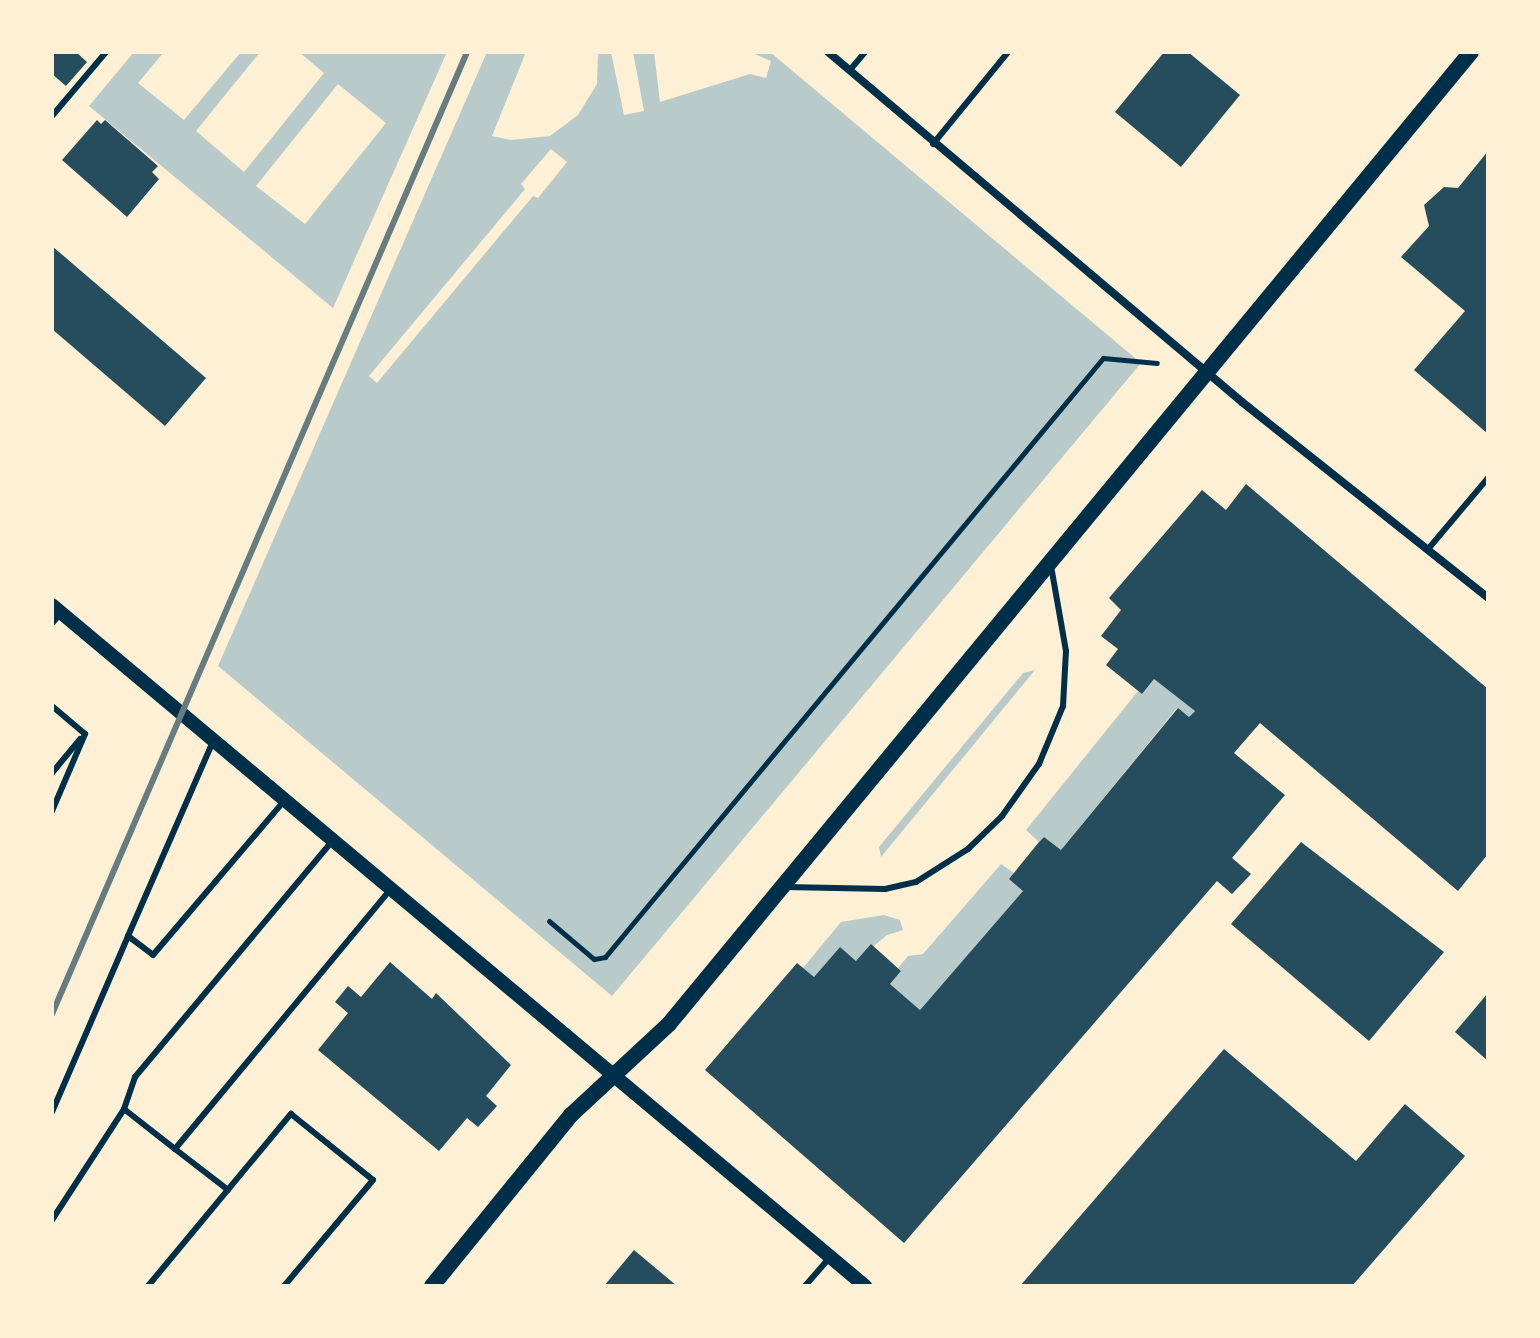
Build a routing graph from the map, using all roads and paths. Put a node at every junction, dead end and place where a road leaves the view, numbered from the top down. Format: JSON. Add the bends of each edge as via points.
{"nodes":[{"id":1,"x":106,"y":52,"type":"edge"},
{"id":2,"x":828,"y":52,"type":"edge"},
{"id":3,"x":865,"y":52,"type":"edge"},
{"id":4,"x":1008,"y":52,"type":"edge"},
{"id":5,"x":1471,"y":52,"type":"edge"},
{"id":6,"x":850,"y":70,"type":"junction"},
{"id":7,"x":52,"y":116,"type":"edge"},
{"id":8,"x":933,"y":144,"type":"junction"},
{"id":9,"x":1157,"y":363,"type":"dead end"},
{"id":10,"x":1206,"y":372,"type":"junction"},
{"id":11,"x":1488,"y":478,"type":"edge"},
{"id":12,"x":1429,"y":548,"type":"junction"},
{"id":13,"x":1050,"y":561,"type":"junction"},
{"id":14,"x":1488,"y":598,"type":"edge"},
{"id":15,"x":55,"y":613,"type":"edge"},
{"id":16,"x":52,"y":706,"type":"edge"},
{"id":17,"x":85,"y":734,"type":"junction"},
{"id":18,"x":213,"y":741,"type":"junction"},
{"id":19,"x":52,"y":773,"type":"edge"},
{"id":20,"x":284,"y":801,"type":"junction"},
{"id":21,"x":52,"y":811,"type":"edge"},
{"id":22,"x":332,"y":841,"type":"junction"},
{"id":23,"x":782,"y":887,"type":"junction"},
{"id":24,"x":391,"y":889,"type":"junction"},
{"id":25,"x":549,"y":921,"type":"dead end"},
{"id":26,"x":128,"y":936,"type":"junction"},
{"id":27,"x":612,"y":1077,"type":"junction"},
{"id":28,"x":124,"y":1109,"type":"junction"},
{"id":29,"x":52,"y":1112,"type":"edge"},
{"id":30,"x":175,"y":1149,"type":"junction"},
{"id":31,"x":228,"y":1190,"type":"junction"},
{"id":32,"x":52,"y":1220,"type":"edge"},
{"id":33,"x":830,"y":1257,"type":"junction"},
{"id":34,"x":439,"y":1284,"type":"edge"},
{"id":35,"x":148,"y":1286,"type":"edge"},
{"id":36,"x":284,"y":1286,"type":"edge"},
{"id":37,"x":805,"y":1286,"type":"edge"},
{"id":38,"x":865,"y":1286,"type":"edge"}],
"edges":[{"from":1,"to":7,"type":"lane"},
{"from":2,"to":6,"type":"street"},
{"from":3,"to":6,"type":"lane"},
{"from":4,"to":8,"type":"lane"},
{"from":5,"to":10,"type":"main road"},
{"from":6,"to":8,"type":"street"},
{"from":8,"to":10,"type":"street"},
{"from":9,"to":25,"type":"path","via":[[1103,358],[605,957],[594,959]]},
{"from":10,"to":12,"type":"street"},
{"from":10,"to":13,"type":"main road"},
{"from":11,"to":12,"type":"lane"},
{"from":12,"to":14,"type":"street"},
{"from":13,"to":23,"type":"main road"},
{"from":13,"to":23,"type":"lane","via":[[1066,651],[1063,706],[1039,764],[1002,816],[932,875],[899,888]]},
{"from":15,"to":18,"type":"street"},
{"from":16,"to":17,"type":"lane"},
{"from":17,"to":19,"type":"lane"},
{"from":17,"to":21,"type":"lane"},
{"from":18,"to":20,"type":"street"},
{"from":18,"to":26,"type":"lane"},
{"from":20,"to":22,"type":"street"},
{"from":20,"to":26,"type":"lane","via":[[153,955]]},
{"from":22,"to":24,"type":"street"},
{"from":22,"to":28,"type":"lane","via":[[135,1077]]},
{"from":23,"to":27,"type":"main road","via":[[669,1024]]},
{"from":24,"to":27,"type":"street"},
{"from":24,"to":30,"type":"lane"},
{"from":26,"to":29,"type":"lane"},
{"from":27,"to":33,"type":"street"},
{"from":27,"to":34,"type":"main road","via":[[571,1115]]},
{"from":28,"to":30,"type":"lane"},
{"from":28,"to":32,"type":"lane"},
{"from":30,"to":31,"type":"lane"},
{"from":31,"to":35,"type":"lane"},
{"from":31,"to":36,"type":"lane","via":[[291,1114],[373,1180]]},
{"from":33,"to":37,"type":"lane"},
{"from":33,"to":38,"type":"street"}]}
